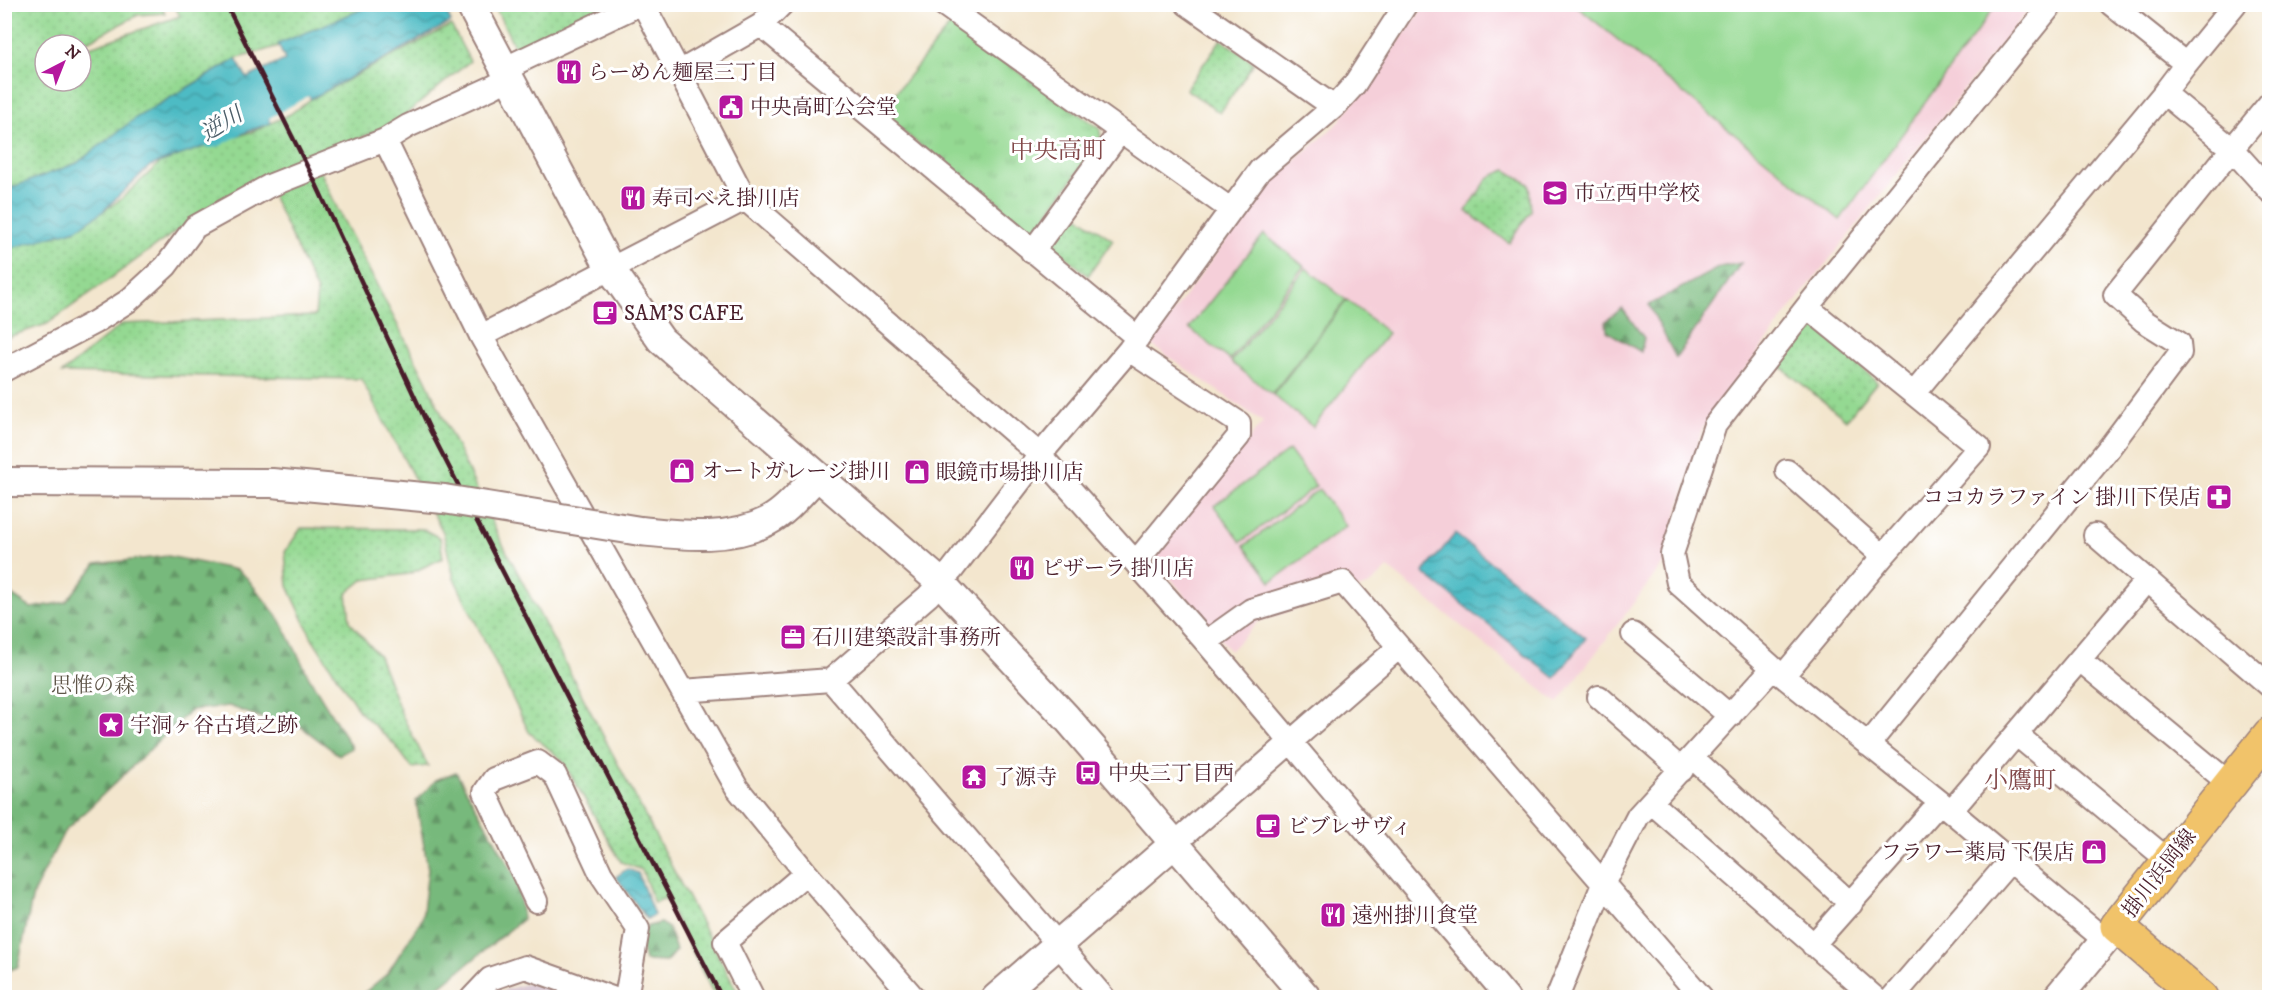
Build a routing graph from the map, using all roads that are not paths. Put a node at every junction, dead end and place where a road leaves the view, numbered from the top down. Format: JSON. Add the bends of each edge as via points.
{"nodes":[{"id":1,"x":470,"y":4,"type":"edge"},
{"id":2,"x":641,"y":4,"type":"edge"},
{"id":3,"x":782,"y":4,"type":"edge"},
{"id":4,"x":943,"y":4,"type":"edge"},
{"id":5,"x":1187,"y":4,"type":"edge"},
{"id":6,"x":1406,"y":4,"type":"edge"},
{"id":7,"x":2052,"y":4,"type":"edge"},
{"id":8,"x":2111,"y":4,"type":"edge"},
{"id":9,"x":2235,"y":4,"type":"edge"},
{"id":10,"x":761,"y":25,"type":"junction"},
{"id":11,"x":2186,"y":64,"type":"junction"},
{"id":12,"x":505,"y":71,"type":"junction"},
{"id":13,"x":680,"y":72,"type":"junction"},
{"id":14,"x":2164,"y":93,"type":"junction"},
{"id":15,"x":2270,"y":103,"type":"edge"},
{"id":16,"x":1334,"y":107,"type":"junction"},
{"id":17,"x":1119,"y":133,"type":"junction"},
{"id":18,"x":386,"y":140,"type":"junction"},
{"id":19,"x":2232,"y":149,"type":"junction"},
{"id":20,"x":2270,"y":191,"type":"edge"},
{"id":21,"x":745,"y":199,"type":"junction"},
{"id":22,"x":1230,"y":209,"type":"junction"},
{"id":23,"x":1032,"y":252,"type":"junction"},
{"id":24,"x":610,"y":268,"type":"junction"},
{"id":25,"x":1807,"y":307,"type":"junction"},
{"id":26,"x":481,"y":336,"type":"junction"},
{"id":27,"x":1134,"y":344,"type":"junction"},
{"id":28,"x":4,"y":370,"type":"edge"},
{"id":29,"x":1914,"y":393,"type":"junction"},
{"id":30,"x":1040,"y":455,"type":"junction"},
{"id":31,"x":1787,"y":471,"type":"dead end"},
{"id":32,"x":816,"y":477,"type":"junction"},
{"id":33,"x":4,"y":482,"type":"edge"},
{"id":34,"x":2096,"y":535,"type":"dead end"},
{"id":35,"x":1883,"y":556,"type":"junction"},
{"id":36,"x":1136,"y":562,"type":"junction"},
{"id":37,"x":2147,"y":580,"type":"junction"},
{"id":38,"x":940,"y":582,"type":"junction"},
{"id":39,"x":1633,"y":634,"type":"dead end"},
{"id":40,"x":1206,"y":642,"type":"junction"},
{"id":41,"x":1398,"y":648,"type":"junction"},
{"id":42,"x":2080,"y":660,"type":"junction"},
{"id":43,"x":1778,"y":672,"type":"junction"},
{"id":44,"x":831,"y":680,"type":"junction"},
{"id":45,"x":2270,"y":686,"type":"edge"},
{"id":46,"x":682,"y":691,"type":"junction"},
{"id":47,"x":1599,"y":697,"type":"dead end"},
{"id":48,"x":1730,"y":716,"type":"junction"},
{"id":49,"x":2270,"y":734,"type":"edge"},
{"id":50,"x":2017,"y":735,"type":"junction"},
{"id":51,"x":1292,"y":742,"type":"junction"},
{"id":52,"x":1868,"y":745,"type":"junction"},
{"id":53,"x":1687,"y":764,"type":"junction"},
{"id":54,"x":2230,"y":784,"type":"junction"},
{"id":55,"x":1652,"y":803,"type":"junction"},
{"id":56,"x":1946,"y":807,"type":"junction"},
{"id":57,"x":1174,"y":844,"type":"junction"},
{"id":58,"x":2010,"y":861,"type":"junction"},
{"id":59,"x":2169,"y":861,"type":"junction"},
{"id":60,"x":806,"y":873,"type":"junction"},
{"id":61,"x":1603,"y":884,"type":"junction"},
{"id":62,"x":536,"y":901,"type":"dead end"},
{"id":63,"x":1851,"y":904,"type":"junction"},
{"id":64,"x":2112,"y":933,"type":"junction"},
{"id":65,"x":1058,"y":943,"type":"junction"},
{"id":66,"x":1813,"y":945,"type":"junction"},
{"id":67,"x":472,"y":998,"type":"edge"},
{"id":68,"x":612,"y":998,"type":"edge"},
{"id":69,"x":627,"y":998,"type":"edge"},
{"id":70,"x":753,"y":998,"type":"edge"},
{"id":71,"x":914,"y":998,"type":"edge"},
{"id":72,"x":996,"y":998,"type":"edge"},
{"id":73,"x":1104,"y":998,"type":"edge"},
{"id":74,"x":1307,"y":998,"type":"edge"},
{"id":75,"x":1508,"y":998,"type":"edge"},
{"id":76,"x":1557,"y":998,"type":"edge"},
{"id":77,"x":1702,"y":998,"type":"edge"},
{"id":78,"x":1875,"y":998,"type":"edge"},
{"id":79,"x":1892,"y":998,"type":"edge"},
{"id":80,"x":2057,"y":998,"type":"edge"},
{"id":81,"x":2201,"y":998,"type":"edge"}],
"edges":[{"from":1,"to":12,"type":"street"},
{"from":2,"to":12,"type":"street"},
{"from":2,"to":13,"type":"street"},
{"from":3,"to":10,"type":"street"},
{"from":4,"to":17,"type":"street"},
{"from":5,"to":16,"type":"street"},
{"from":6,"to":16,"type":"street","via":[[1354,85]]},
{"from":7,"to":25,"type":"street"},
{"from":8,"to":11,"type":"street"},
{"from":9,"to":11,"type":"street"},
{"from":10,"to":13,"type":"street"},
{"from":10,"to":23,"type":"street"},
{"from":11,"to":14,"type":"street"},
{"from":12,"to":18,"type":"street"},
{"from":12,"to":24,"type":"street"},
{"from":13,"to":21,"type":"street"},
{"from":14,"to":19,"type":"street"},
{"from":14,"to":29,"type":"street"},
{"from":15,"to":19,"type":"street"},
{"from":16,"to":22,"type":"street","via":[[1260,170]]},
{"from":17,"to":22,"type":"street"},
{"from":17,"to":23,"type":"street"},
{"from":18,"to":26,"type":"street"},
{"from":18,"to":28,"type":"street","via":[[269,186],[195,227],[166,266],[128,301]]},
{"from":19,"to":20,"type":"street"},
{"from":19,"to":52,"type":"street","via":[[2115,295],[2144,321],[2179,343],[2180,353],[2109,448]]},
{"from":21,"to":24,"type":"street"},
{"from":21,"to":30,"type":"street"},
{"from":22,"to":27,"type":"street"},
{"from":23,"to":27,"type":"street"},
{"from":24,"to":26,"type":"street"},
{"from":24,"to":32,"type":"street","via":[[661,340]]},
{"from":25,"to":29,"type":"street"},
{"from":25,"to":43,"type":"street","via":[[1715,425],[1672,554],[1678,583]]},
{"from":26,"to":46,"type":"street"},
{"from":27,"to":30,"type":"street"},
{"from":27,"to":36,"type":"street","via":[[1239,423],[1239,436]]},
{"from":29,"to":35,"type":"street","via":[[1979,447]]},
{"from":30,"to":36,"type":"street"},
{"from":30,"to":38,"type":"street"},
{"from":31,"to":35,"type":"street"},
{"from":32,"to":33,"type":"street","bridge":true,"via":[[769,520],[751,527],[694,536],[444,499],[272,483]]},
{"from":32,"to":38,"type":"street"},
{"from":34,"to":37,"type":"street"},
{"from":35,"to":43,"type":"street"},
{"from":36,"to":40,"type":"street"},
{"from":37,"to":42,"type":"street"},
{"from":37,"to":45,"type":"street"},
{"from":38,"to":44,"type":"street"},
{"from":38,"to":57,"type":"street","via":[[1066,717]]},
{"from":39,"to":48,"type":"street"},
{"from":40,"to":41,"type":"street","via":[[1251,610],[1343,582]]},
{"from":40,"to":51,"type":"street"},
{"from":41,"to":51,"type":"street"},
{"from":41,"to":61,"type":"street"},
{"from":42,"to":50,"type":"street"},
{"from":42,"to":54,"type":"street"},
{"from":43,"to":48,"type":"street"},
{"from":43,"to":52,"type":"street"},
{"from":44,"to":46,"type":"street"},
{"from":44,"to":65,"type":"street"},
{"from":46,"to":60,"type":"street","via":[[737,788]]},
{"from":47,"to":53,"type":"street"},
{"from":48,"to":53,"type":"street"},
{"from":49,"to":54,"type":"main road","name":"掛川浜岡線"},
{"from":50,"to":56,"type":"street"},
{"from":50,"to":59,"type":"street"},
{"from":51,"to":57,"type":"street"},
{"from":51,"to":75,"type":"street"},
{"from":52,"to":56,"type":"street"},
{"from":53,"to":55,"type":"street"},
{"from":53,"to":63,"type":"street"},
{"from":54,"to":59,"type":"main road","name":"掛川浜岡線"},
{"from":55,"to":61,"type":"street","via":[[1638,816]]},
{"from":55,"to":66,"type":"street"},
{"from":56,"to":58,"type":"street"},
{"from":56,"to":63,"type":"street"},
{"from":57,"to":65,"type":"street"},
{"from":57,"to":74,"type":"street"},
{"from":58,"to":64,"type":"street"},
{"from":58,"to":79,"type":"street"},
{"from":59,"to":64,"type":"main road","name":"掛川浜岡線"},
{"from":60,"to":70,"type":"street","via":[[725,942]]},
{"from":60,"to":71,"type":"street"},
{"from":61,"to":76,"type":"street"},
{"from":61,"to":77,"type":"street"},
{"from":62,"to":69,"type":"street","via":[[485,792],[494,779],[538,762],[555,775],[601,874],[638,930]]},
{"from":63,"to":66,"type":"street"},
{"from":64,"to":80,"type":"street"},
{"from":64,"to":81,"type":"main road","name":"掛川浜岡線"},
{"from":65,"to":72,"type":"street"},
{"from":65,"to":73,"type":"street"},
{"from":66,"to":78,"type":"street"},
{"from":67,"to":68,"type":"street","via":[[490,979],[525,967]]}]}
